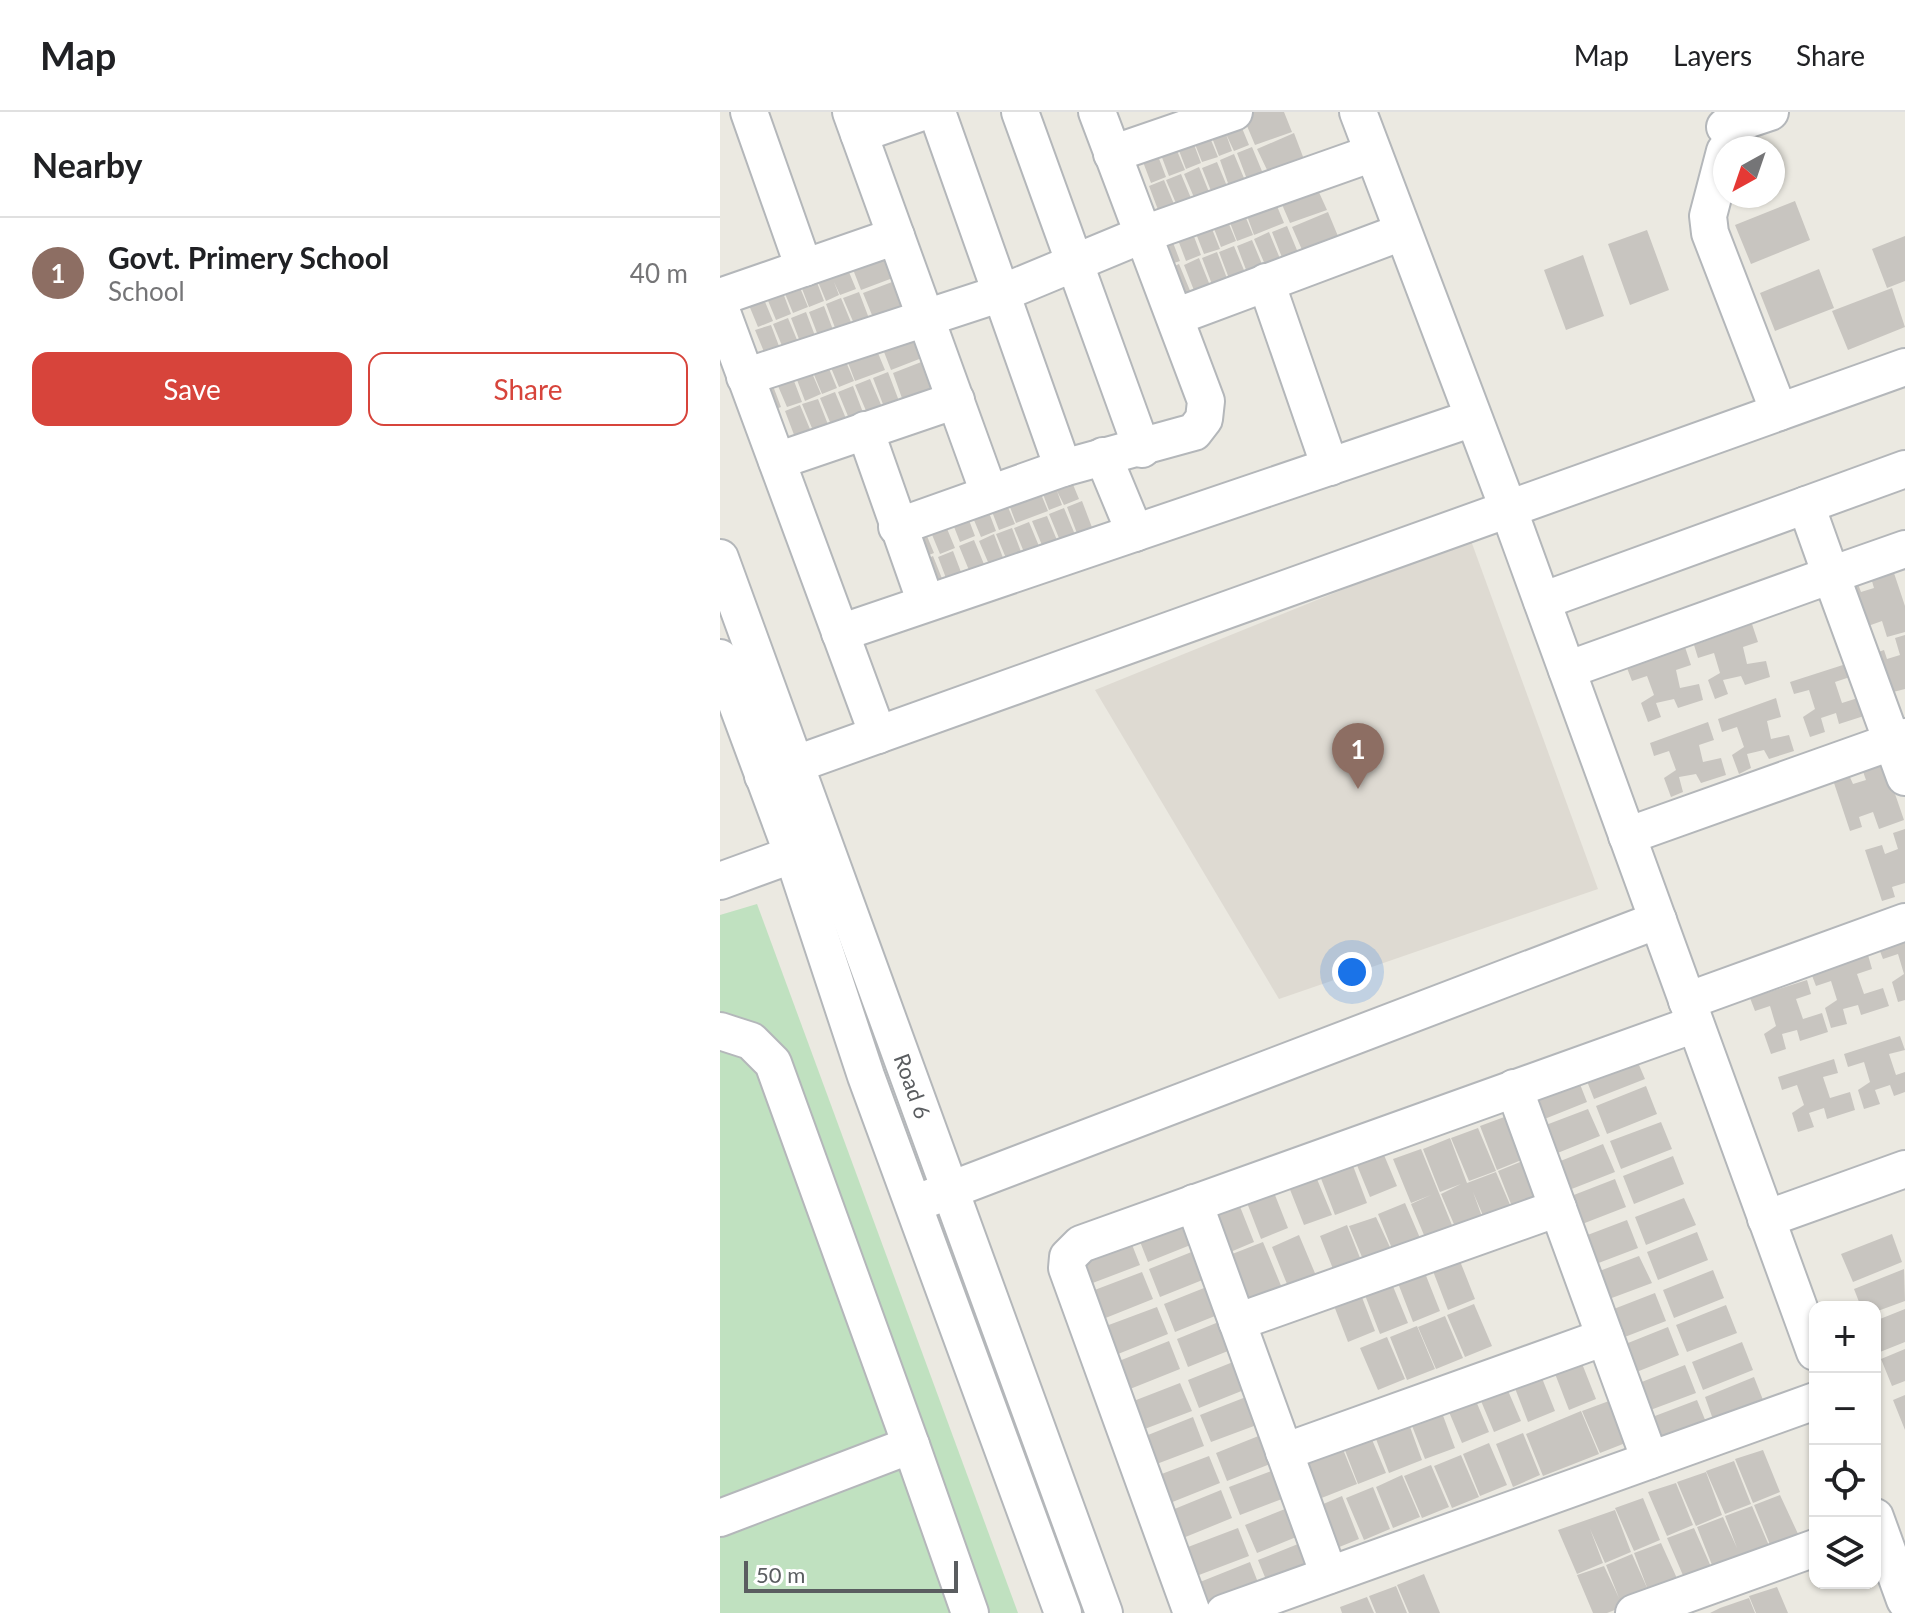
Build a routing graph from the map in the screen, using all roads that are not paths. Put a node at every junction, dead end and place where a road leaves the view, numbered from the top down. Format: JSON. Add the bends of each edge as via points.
{"nodes":[{"id":1,"x":749,"y":112,"type":"edge"},
{"id":2,"x":922,"y":112,"type":"edge"},
{"id":3,"x":937,"y":112,"type":"edge"},
{"id":4,"x":1020,"y":112,"type":"edge"},
{"id":5,"x":1097,"y":112,"type":"edge"},
{"id":6,"x":1358,"y":112,"type":"edge"},
{"id":7,"x":1770,"y":112,"type":"edge"},
{"id":8,"x":1215,"y":115,"type":"edge"},
{"id":9,"x":855,"y":123,"type":"edge"},
{"id":10,"x":1723,"y":134,"type":"edge"},
{"id":11,"x":1373,"y":153,"type":"junction"},
{"id":12,"x":1112,"y":154,"type":"junction"},
{"id":13,"x":1402,"y":232,"type":"junction"},
{"id":14,"x":1144,"y":234,"type":"junction"},
{"id":15,"x":896,"y":236,"type":"junction"},
{"id":16,"x":1074,"y":266,"type":"junction"},
{"id":17,"x":804,"y":268,"type":"junction"},
{"id":18,"x":1266,"y":282,"type":"junction"},
{"id":19,"x":1002,"y":293,"type":"junction"},
{"id":20,"x":720,"y":297,"type":"edge"},
{"id":21,"x":720,"y":307,"type":"edge"},
{"id":22,"x":925,"y":316,"type":"junction"},
{"id":23,"x":1175,"y":317,"type":"junction"},
{"id":24,"x":1905,"y":367,"type":"edge"},
{"id":25,"x":745,"y":377,"type":"junction"},
{"id":26,"x":956,"y":400,"type":"junction"},
{"id":27,"x":1779,"y":412,"type":"junction"},
{"id":28,"x":1473,"y":418,"type":"junction"},
{"id":29,"x":865,"y":430,"type":"junction"},
{"id":30,"x":1142,"y":449,"type":"junction"},
{"id":31,"x":1103,"y":456,"type":"junction"},
{"id":32,"x":777,"y":461,"type":"junction"},
{"id":33,"x":1330,"y":467,"type":"junction"},
{"id":34,"x":1063,"y":468,"type":"junction"},
{"id":35,"x":1905,"y":469,"type":"edge"},
{"id":36,"x":989,"y":493,"type":"junction"},
{"id":37,"x":1806,"y":505,"type":"junction"},
{"id":38,"x":1508,"y":508,"type":"junction"},
{"id":39,"x":897,"y":527,"type":"junction"},
{"id":40,"x":1135,"y":533,"type":"junction"},
{"id":41,"x":1905,"y":549,"type":"edge"},
{"id":42,"x":720,"y":558,"type":"edge"},
{"id":43,"x":1831,"y":575,"type":"junction"},
{"id":44,"x":1542,"y":601,"type":"junction"},
{"id":45,"x":926,"y":603,"type":"junction"},
{"id":46,"x":840,"y":633,"type":"junction"},
{"id":47,"x":720,"y":658,"type":"edge"},
{"id":48,"x":1567,"y":670,"type":"junction"},
{"id":49,"x":878,"y":735,"type":"junction"},
{"id":50,"x":1898,"y":739,"type":"edge"},
{"id":51,"x":779,"y":770,"type":"junction"},
{"id":52,"x":1905,"y":777,"type":"edge"},
{"id":53,"x":1627,"y":836,"type":"junction"},
{"id":54,"x":809,"y":849,"type":"junction"},
{"id":55,"x":720,"y":881,"type":"edge"},
{"id":56,"x":1658,"y":920,"type":"junction"},
{"id":57,"x":1905,"y":922,"type":"edge"},
{"id":58,"x":1691,"y":1012,"type":"junction"},
{"id":59,"x":720,"y":1031,"type":"edge"},
{"id":60,"x":1514,"y":1088,"type":"junction"},
{"id":61,"x":1905,"y":1169,"type":"edge"},
{"id":62,"x":949,"y":1190,"type":"junction"},
{"id":63,"x":914,"y":1203,"type":"junction"},
{"id":64,"x":1194,"y":1203,"type":"junction"},
{"id":65,"x":1558,"y":1208,"type":"junction"},
{"id":66,"x":1766,"y":1219,"type":"junction"},
{"id":67,"x":1237,"y":1322,"type":"junction"},
{"id":68,"x":1809,"y":1336,"type":"edge"},
{"id":69,"x":1605,"y":1337,"type":"junction"},
{"id":70,"x":1809,"y":1403,"type":"edge"},
{"id":71,"x":911,"y":1445,"type":"junction"},
{"id":72,"x":1284,"y":1452,"type":"junction"},
{"id":73,"x":1650,"y":1460,"type":"junction"},
{"id":74,"x":720,"y":1518,"type":"edge"},
{"id":75,"x":1881,"y":1536,"type":"edge"},
{"id":76,"x":1809,"y":1550,"type":"edge"},
{"id":77,"x":1329,"y":1575,"type":"junction"},
{"id":78,"x":1905,"y":1600,"type":"edge"},
{"id":79,"x":970,"y":1613,"type":"edge"},
{"id":80,"x":1063,"y":1613,"type":"edge"},
{"id":81,"x":1104,"y":1613,"type":"edge"},
{"id":82,"x":1192,"y":1613,"type":"edge"},
{"id":83,"x":1224,"y":1613,"type":"edge"},
{"id":84,"x":1634,"y":1613,"type":"edge"}],
"edges":[{"from":1,"to":17,"type":"street"},
{"from":2,"to":9,"type":"street"},
{"from":3,"to":19,"type":"street"},
{"from":4,"to":16,"type":"street"},
{"from":5,"to":12,"type":"street"},
{"from":6,"to":11,"type":"street"},
{"from":7,"to":10,"type":"street"},
{"from":8,"to":12,"type":"street"},
{"from":9,"to":15,"type":"street"},
{"from":10,"to":27,"type":"street","via":[[1708,216],[1710,233]]},
{"from":11,"to":13,"type":"street"},
{"from":11,"to":14,"type":"street"},
{"from":12,"to":14,"type":"street"},
{"from":13,"to":18,"type":"street"},
{"from":13,"to":28,"type":"street"},
{"from":14,"to":16,"type":"street"},
{"from":14,"to":23,"type":"street"},
{"from":15,"to":17,"type":"street"},
{"from":15,"to":22,"type":"street"},
{"from":16,"to":19,"type":"street"},
{"from":16,"to":30,"type":"street"},
{"from":17,"to":20,"type":"street"},
{"from":18,"to":23,"type":"street"},
{"from":18,"to":33,"type":"street"},
{"from":19,"to":22,"type":"street"},
{"from":19,"to":34,"type":"street"},
{"from":21,"to":25,"type":"street"},
{"from":22,"to":25,"type":"street"},
{"from":22,"to":26,"type":"street"},
{"from":23,"to":30,"type":"street","via":[[1206,401],[1204,419],[1194,432]]},
{"from":24,"to":27,"type":"street"},
{"from":25,"to":32,"type":"street"},
{"from":26,"to":29,"type":"street"},
{"from":26,"to":36,"type":"street"},
{"from":27,"to":38,"type":"street"},
{"from":28,"to":33,"type":"street"},
{"from":28,"to":38,"type":"street"},
{"from":29,"to":32,"type":"street"},
{"from":29,"to":39,"type":"street"},
{"from":30,"to":31,"type":"street"},
{"from":31,"to":34,"type":"street"},
{"from":31,"to":40,"type":"street"},
{"from":32,"to":46,"type":"street"},
{"from":33,"to":40,"type":"street"},
{"from":34,"to":36,"type":"street"},
{"from":35,"to":37,"type":"street"},
{"from":36,"to":39,"type":"street"},
{"from":37,"to":43,"type":"street"},
{"from":37,"to":44,"type":"street"},
{"from":38,"to":44,"type":"street"},
{"from":38,"to":49,"type":"street"},
{"from":39,"to":45,"type":"street"},
{"from":40,"to":45,"type":"street"},
{"from":41,"to":43,"type":"street"},
{"from":42,"to":51,"type":"street","name":"Road 6"},
{"from":43,"to":48,"type":"street"},
{"from":43,"to":50,"type":"street"},
{"from":44,"to":48,"type":"street"},
{"from":45,"to":46,"type":"street"},
{"from":46,"to":49,"type":"street"},
{"from":47,"to":51,"type":"street","name":"Road 6"},
{"from":48,"to":53,"type":"street"},
{"from":49,"to":51,"type":"street"},
{"from":50,"to":52,"type":"street"},
{"from":50,"to":53,"type":"street"},
{"from":51,"to":54,"type":"street","name":"Road 6"},
{"from":53,"to":56,"type":"street"},
{"from":54,"to":55,"type":"street"},
{"from":54,"to":62,"type":"street","name":"Road 6"},
{"from":54,"to":63,"type":"street","name":"Road 6","via":[[866,1076]]},
{"from":56,"to":58,"type":"street"},
{"from":56,"to":62,"type":"street"},
{"from":57,"to":58,"type":"street"},
{"from":58,"to":60,"type":"street"},
{"from":58,"to":66,"type":"street"},
{"from":59,"to":71,"type":"street","via":[[751,1041],[773,1063]]},
{"from":60,"to":64,"type":"street"},
{"from":60,"to":65,"type":"street"},
{"from":61,"to":66,"type":"street"},
{"from":62,"to":63,"type":"street"},
{"from":62,"to":81,"type":"street","name":"Road 6"},
{"from":63,"to":80,"type":"street","name":"Road 6"},
{"from":64,"to":67,"type":"street"},
{"from":64,"to":82,"type":"street","via":[[1081,1244],[1068,1257],[1067,1268]]},
{"from":65,"to":67,"type":"street"},
{"from":65,"to":69,"type":"street"},
{"from":66,"to":68,"type":"street"},
{"from":67,"to":72,"type":"street"},
{"from":69,"to":72,"type":"street"},
{"from":69,"to":73,"type":"street"},
{"from":70,"to":73,"type":"street"},
{"from":71,"to":74,"type":"street"},
{"from":71,"to":79,"type":"street"},
{"from":72,"to":77,"type":"street"},
{"from":73,"to":77,"type":"street"},
{"from":75,"to":78,"type":"street"},
{"from":76,"to":84,"type":"street"},
{"from":77,"to":83,"type":"street"}]}
